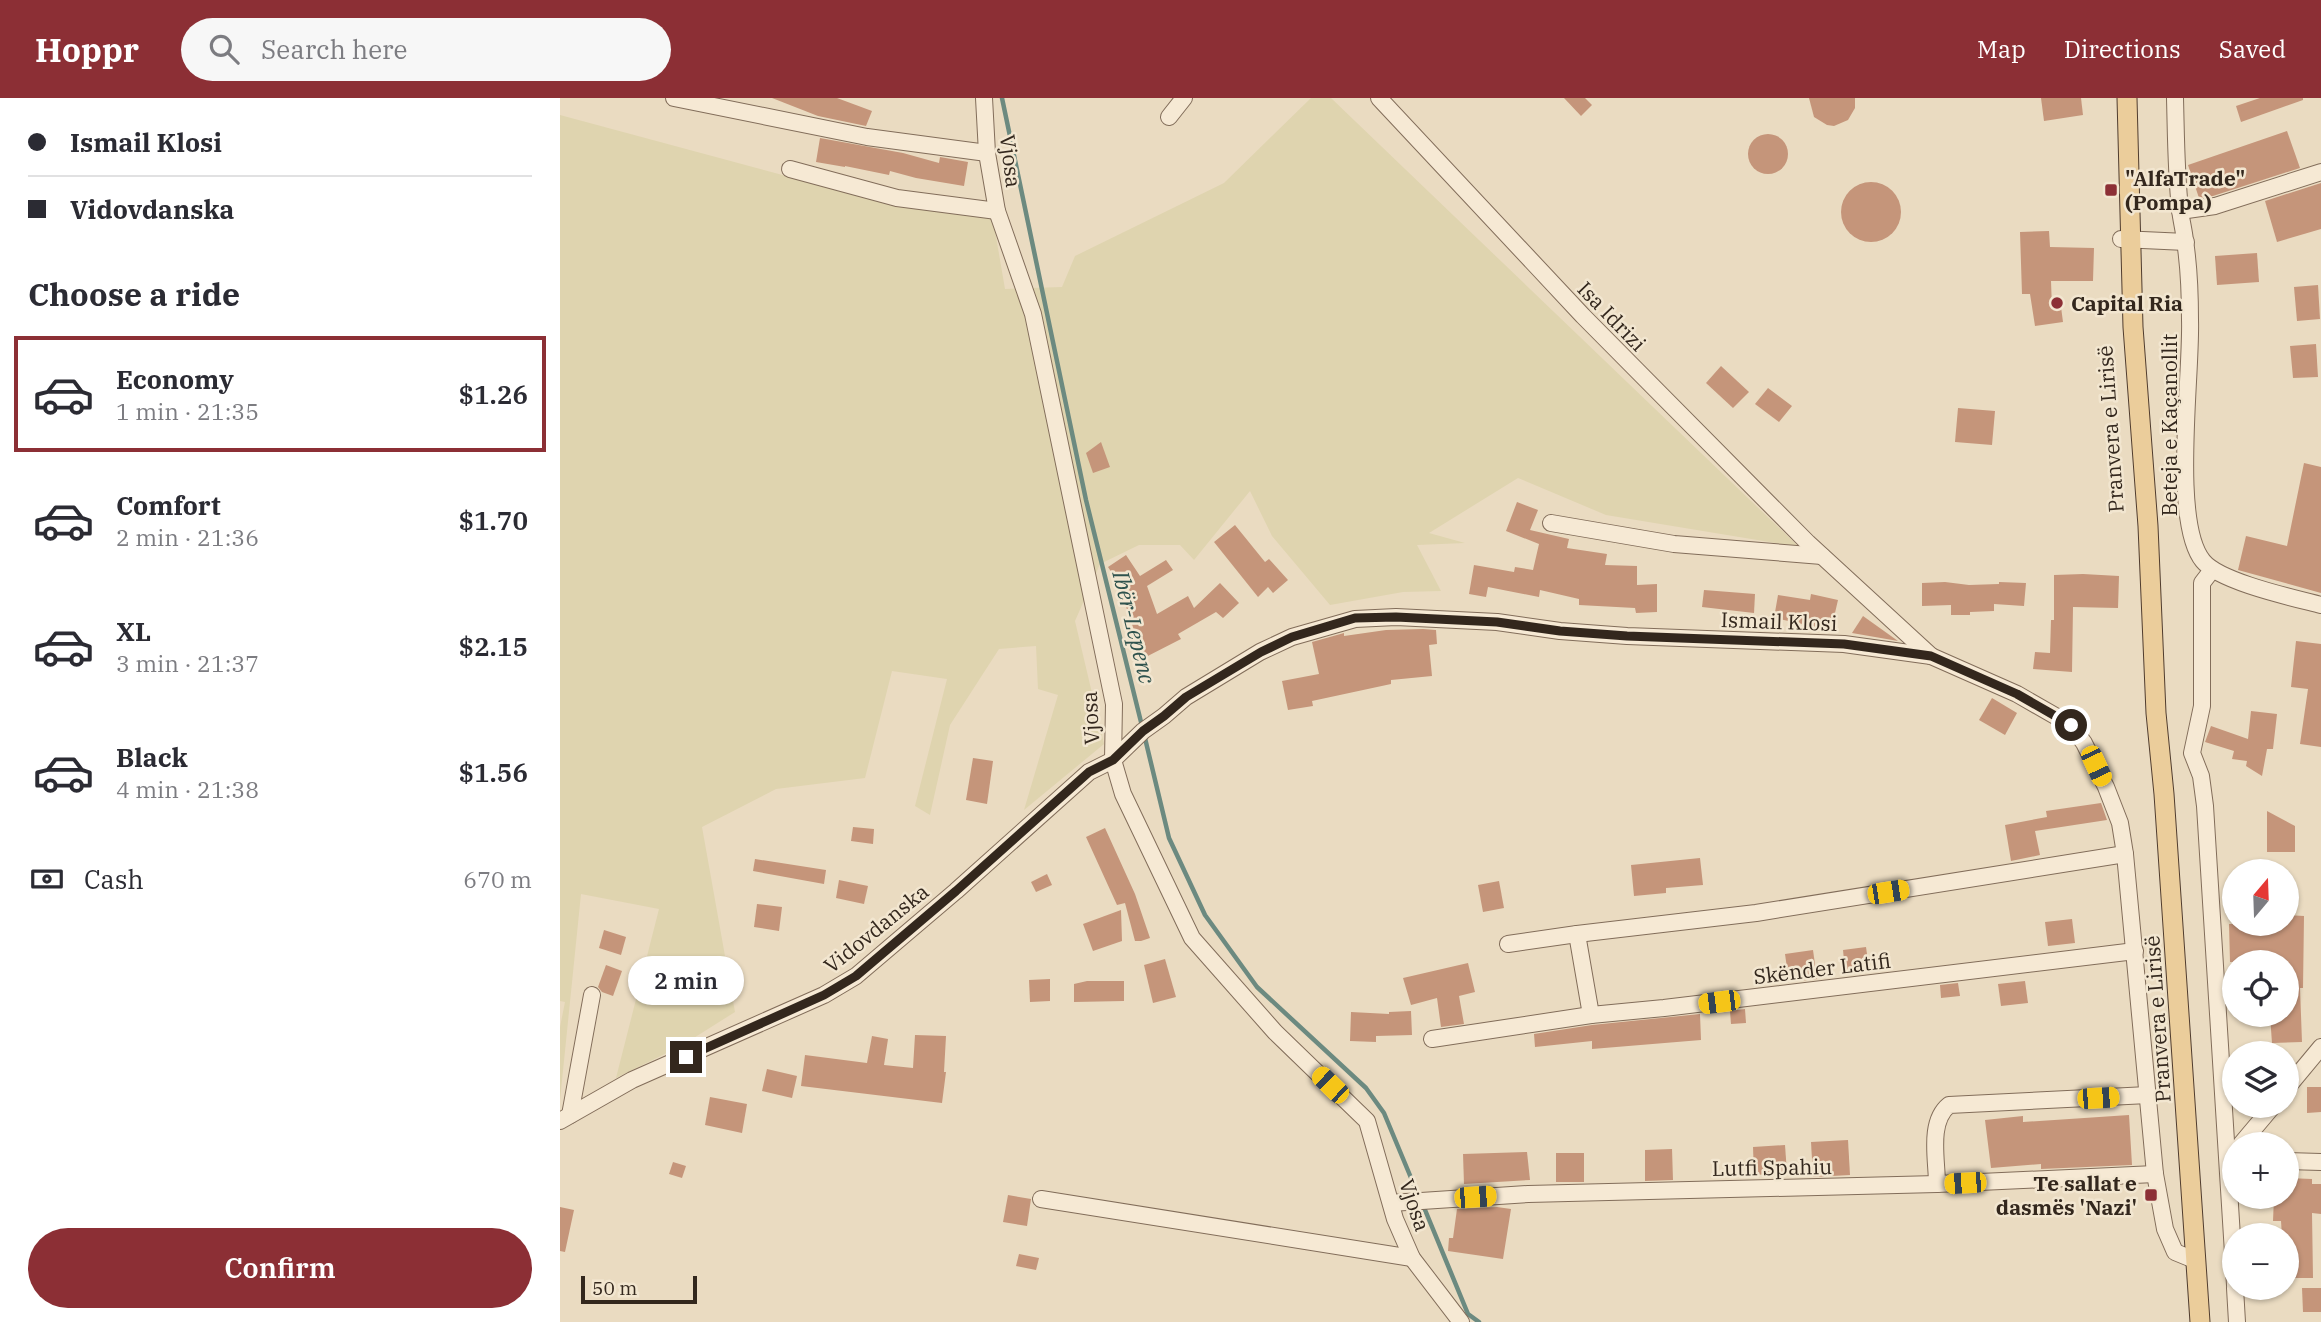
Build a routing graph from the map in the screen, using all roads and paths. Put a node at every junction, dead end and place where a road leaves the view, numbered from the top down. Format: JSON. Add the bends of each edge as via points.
{"nodes":[{"id":1,"x":674,"y":98,"type":"edge"},
{"id":2,"x":984,"y":98,"type":"edge"},
{"id":3,"x":1184,"y":98,"type":"edge"},
{"id":4,"x":1379,"y":98,"type":"edge"},
{"id":5,"x":2118,"y":98,"type":"edge"},
{"id":6,"x":2127,"y":98,"type":"edge"},
{"id":7,"x":2175,"y":98,"type":"edge"},
{"id":8,"x":1169,"y":117,"type":"dead end"},
{"id":9,"x":987,"y":153,"type":"junction"},
{"id":10,"x":790,"y":169,"type":"dead end"},
{"id":11,"x":2321,"y":172,"type":"edge"},
{"id":12,"x":997,"y":211,"type":"junction"},
{"id":13,"x":2180,"y":211,"type":"junction"},
{"id":14,"x":2126,"y":239,"type":"junction"},
{"id":15,"x":2186,"y":242,"type":"junction"},
{"id":16,"x":1551,"y":523,"type":"dead end"},
{"id":17,"x":1822,"y":556,"type":"junction"},
{"id":18,"x":2212,"y":569,"type":"junction"},
{"id":19,"x":2321,"y":605,"type":"edge"},
{"id":20,"x":1931,"y":656,"type":"junction"},
{"id":21,"x":1113,"y":760,"type":"junction"},
{"id":22,"x":2126,"y":854,"type":"junction"},
{"id":23,"x":1577,"y":934,"type":"junction"},
{"id":24,"x":1508,"y":944,"type":"dead end"},
{"id":25,"x":2135,"y":951,"type":"junction"},
{"id":26,"x":592,"y":995,"type":"dead end"},
{"id":27,"x":1591,"y":1015,"type":"junction"},
{"id":28,"x":1432,"y":1039,"type":"dead end"},
{"id":29,"x":2321,"y":1047,"type":"edge"},
{"id":30,"x":2299,"y":1074,"type":"edge"},
{"id":31,"x":2148,"y":1095,"type":"junction"},
{"id":32,"x":565,"y":1118,"type":"edge"},
{"id":33,"x":2263,"y":1118,"type":"edge"},
{"id":34,"x":2231,"y":1132,"type":"edge"},
{"id":35,"x":2251,"y":1132,"type":"edge"},
{"id":36,"x":2299,"y":1161,"type":"edge"},
{"id":37,"x":2321,"y":1162,"type":"edge"},
{"id":38,"x":2155,"y":1174,"type":"junction"},
{"id":39,"x":1937,"y":1184,"type":"junction"},
{"id":40,"x":1041,"y":1199,"type":"dead end"},
{"id":41,"x":1391,"y":1203,"type":"junction"},
{"id":42,"x":1412,"y":1258,"type":"junction"},
{"id":43,"x":2197,"y":1261,"type":"junction"},
{"id":44,"x":2235,"y":1300,"type":"edge"},
{"id":45,"x":1461,"y":1322,"type":"edge"},
{"id":46,"x":2200,"y":1322,"type":"edge"},
{"id":47,"x":2236,"y":1322,"type":"edge"}],
"edges":[{"from":1,"to":9,"type":"street","via":[[867,137]]},
{"from":2,"to":9,"type":"street","name":"Vjosa"},
{"from":3,"to":8,"type":"street"},
{"from":4,"to":17,"type":"street","name":"Isa Idrizi","via":[[1583,316]]},
{"from":5,"to":14,"type":"main road","name":"Pranvera e Lirisë"},
{"from":6,"to":14,"type":"main road","name":"Pranvera e Lirisë"},
{"from":7,"to":13,"type":"street","name":"Beteja e Kaçanollit"},
{"from":9,"to":12,"type":"street","name":"Vjosa"},
{"from":10,"to":12,"type":"street","via":[[897,198]]},
{"from":11,"to":13,"type":"street","via":[[2216,206]]},
{"from":12,"to":21,"type":"street","name":"Vjosa","via":[[1035,327],[1114,704]]},
{"from":13,"to":15,"type":"street","name":"Beteja e Kaçanollit"},
{"from":14,"to":15,"type":"street"},
{"from":14,"to":43,"type":"main road","name":"Pranvera e Lirisë"},
{"from":15,"to":18,"type":"street","name":"Beteja e Kaçanollit","via":[[2190,324],[2187,516],[2194,544]]},
{"from":16,"to":17,"type":"street","via":[[1674,544]]},
{"from":17,"to":20,"type":"street","name":"Isa Idrizi"},
{"from":18,"to":19,"type":"street"},
{"from":18,"to":34,"type":"street","via":[[2202,583],[2202,706],[2192,753],[2205,806]]},
{"from":20,"to":21,"type":"street","name":"Ismail Klosi","via":[[1844,644],[1627,636],[1497,622],[1355,618],[1292,637],[1261,652],[1186,697]]},
{"from":20,"to":22,"type":"street","name":"Ismail Klosi","via":[[2017,694],[2071,725],[2106,787]]},
{"from":21,"to":32,"type":"street","name":"Vidovdanska","via":[[1089,772],[856,976],[824,995],[632,1080]]},
{"from":21,"to":41,"type":"street","name":"Vjosa","via":[[1123,794],[1192,938],[1275,1032],[1367,1121]]},
{"from":22,"to":23,"type":"street","via":[[1756,914]]},
{"from":22,"to":25,"type":"street","name":"Ismail Klosi"},
{"from":23,"to":24,"type":"street"},
{"from":23,"to":27,"type":"street"},
{"from":25,"to":27,"type":"street","name":"Skënder Latifi"},
{"from":25,"to":31,"type":"street","name":"Ismail Klosi"},
{"from":26,"to":32,"type":"street"},
{"from":27,"to":28,"type":"street","name":"Skënder Latifi"},
{"from":29,"to":30,"type":"street"},
{"from":31,"to":38,"type":"street","name":"Ismail Klosi"},
{"from":31,"to":39,"type":"street","via":[[1949,1105],[1936,1122]]},
{"from":33,"to":35,"type":"street"},
{"from":36,"to":37,"type":"street"},
{"from":38,"to":39,"type":"street","name":"Lutfi Spahiu"},
{"from":38,"to":43,"type":"street","name":"Ismail Klosi","via":[[2165,1229],[2175,1252]]},
{"from":39,"to":41,"type":"street","name":"Lutfi Spahiu","via":[[1528,1194]]},
{"from":40,"to":42,"type":"street"},
{"from":41,"to":42,"type":"street","name":"Vjosa"},
{"from":42,"to":45,"type":"street","name":"Vjosa"},
{"from":43,"to":46,"type":"main road","name":"Pranvera e Lirisë"},
{"from":44,"to":47,"type":"street"}]}
